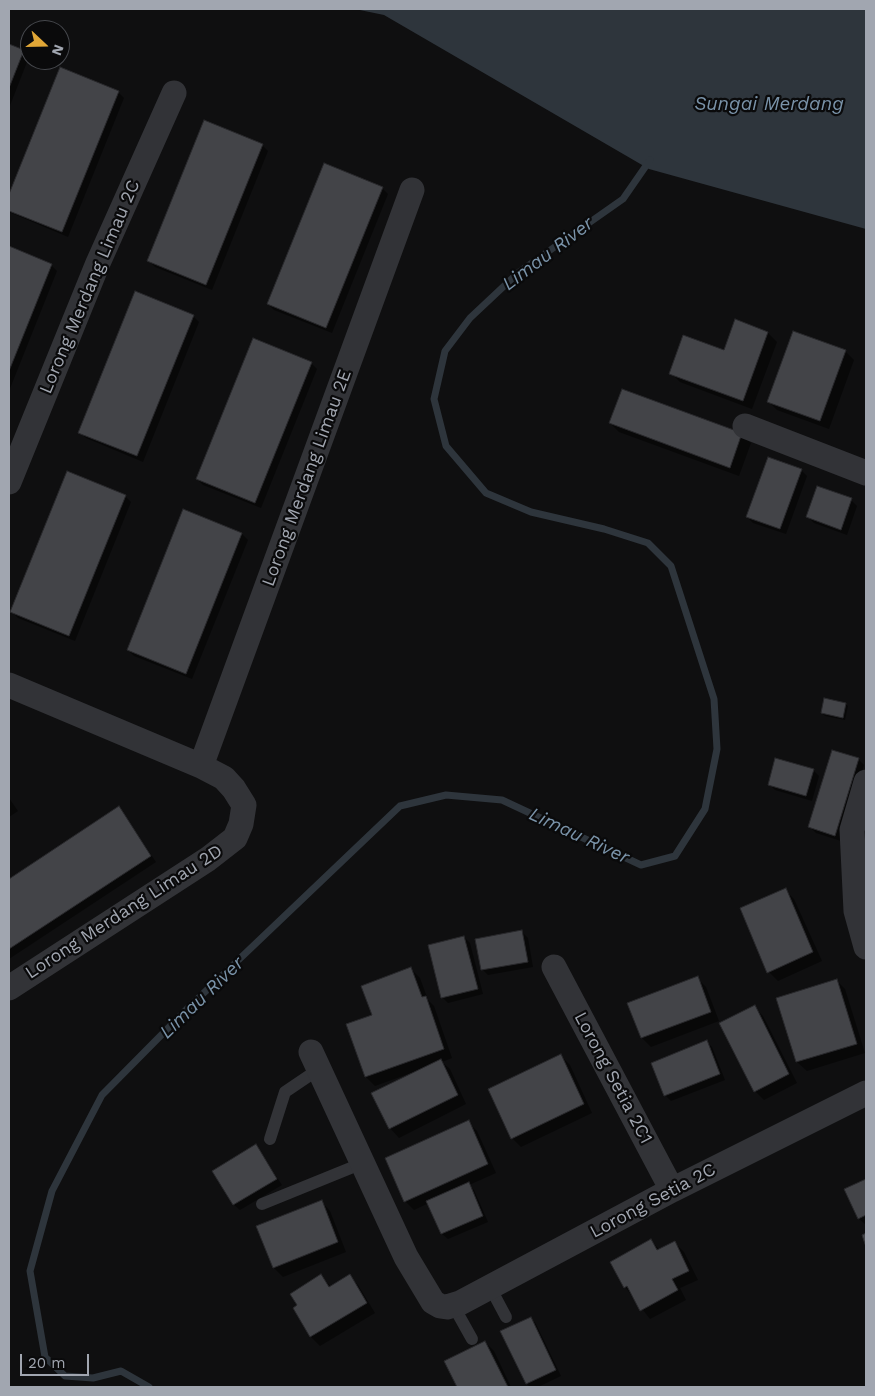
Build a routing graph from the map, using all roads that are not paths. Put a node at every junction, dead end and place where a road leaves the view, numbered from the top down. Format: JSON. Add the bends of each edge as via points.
{"nodes":[{"id":1,"x":174,"y":93,"type":"dead end"},
{"id":2,"x":412,"y":190,"type":"dead end"},
{"id":3,"x":745,"y":426,"type":"dead end"},
{"id":4,"x":866,"y":473,"type":"edge"},
{"id":5,"x":9,"y":482,"type":"edge"},
{"id":6,"x":9,"y":685,"type":"edge"},
{"id":7,"x":201,"y":766,"type":"junction"},
{"id":8,"x":866,"y":782,"type":"edge"},
{"id":9,"x":865,"y":941,"type":"edge"},
{"id":10,"x":554,"y":967,"type":"dead end"},
{"id":11,"x":9,"y":988,"type":"edge"},
{"id":12,"x":315,"y":1061,"type":"joint"},
{"id":13,"x":866,"y":1093,"type":"edge"},
{"id":14,"x":270,"y":1139,"type":"dead end"},
{"id":15,"x":363,"y":1163,"type":"junction"},
{"id":16,"x":672,"y":1190,"type":"junction"},
{"id":17,"x":262,"y":1204,"type":"dead end"},
{"id":18,"x":490,"y":1287,"type":"junction"},
{"id":19,"x":447,"y":1306,"type":"junction"},
{"id":20,"x":506,"y":1317,"type":"dead end"},
{"id":21,"x":472,"y":1339,"type":"dead end"}],
"edges":[{"from":1,"to":5,"type":"street","name":"Lorong Merdang Limau 2C","via":[[98,263]]},
{"from":2,"to":7,"type":"street","name":"Lorong Merdang Limau 2E"},
{"from":3,"to":4,"type":"street"},
{"from":6,"to":7,"type":"street"},
{"from":7,"to":11,"type":"street","name":"Lorong Merdang Limau 2D","via":[[224,778],[244,805],[235,838],[208,859]]},
{"from":8,"to":9,"type":"street","via":[[852,830],[856,911]]},
{"from":10,"to":16,"type":"street","name":"Lorong Setia 2C1"},
{"from":12,"to":14,"type":"lane","via":[[285,1092]]},
{"from":12,"to":15,"type":"street"},
{"from":13,"to":16,"type":"street","name":"Lorong Setia 2C"},
{"from":15,"to":17,"type":"lane"},
{"from":15,"to":19,"type":"street","via":[[406,1257],[433,1302]]},
{"from":16,"to":18,"type":"street","name":"Lorong Setia 2C"},
{"from":18,"to":19,"type":"street","name":"Lorong Setia 2C"},
{"from":18,"to":20,"type":"lane"},
{"from":19,"to":21,"type":"lane"}]}
